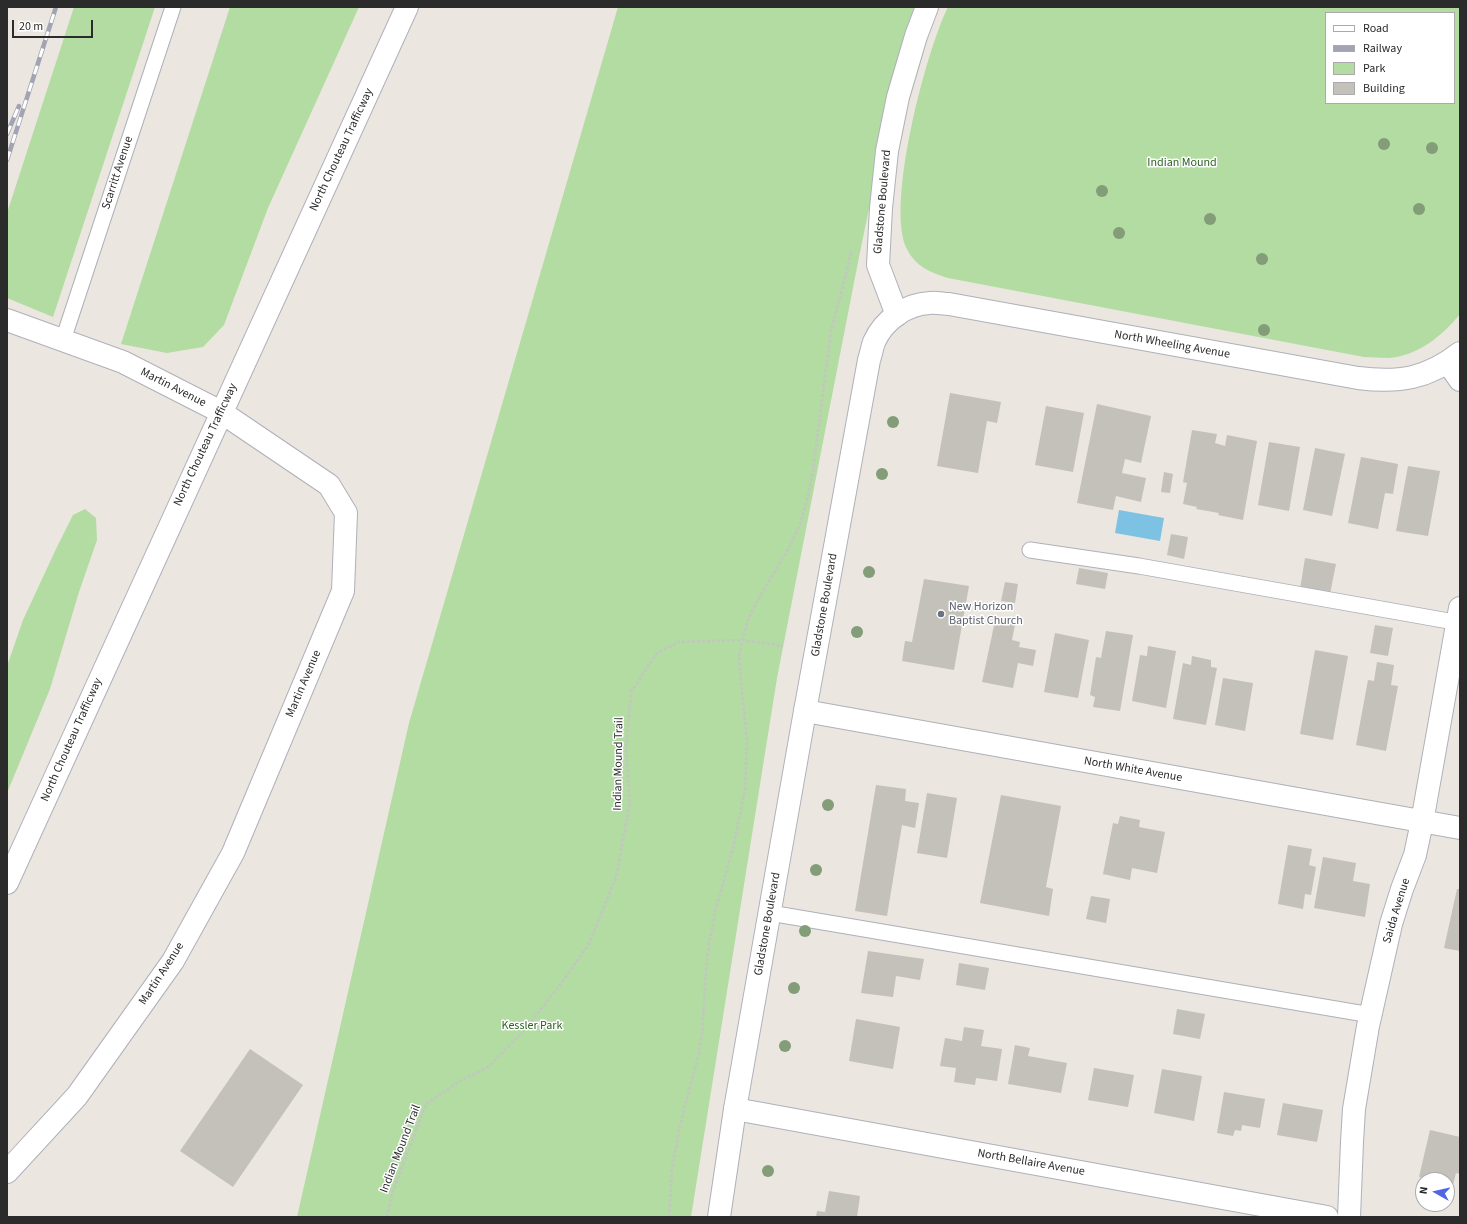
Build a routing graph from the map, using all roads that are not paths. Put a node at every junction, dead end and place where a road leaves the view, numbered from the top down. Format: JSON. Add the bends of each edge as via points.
{"nodes":[{"id":1,"x":172,"y":7,"type":"edge"},
{"id":2,"x":407,"y":7,"type":"edge"},
{"id":3,"x":927,"y":7,"type":"edge"},
{"id":4,"x":897,"y":315,"type":"junction"},
{"id":5,"x":7,"y":320,"type":"edge"},
{"id":6,"x":63,"y":340,"type":"junction"},
{"id":7,"x":1454,"y":358,"type":"edge"},
{"id":8,"x":1460,"y":380,"type":"edge"},
{"id":9,"x":221,"y":412,"type":"junction"},
{"id":10,"x":1030,"y":550,"type":"dead end"},
{"id":11,"x":1459,"y":618,"type":"edge"},
{"id":12,"x":805,"y":712,"type":"junction"},
{"id":13,"x":1422,"y":822,"type":"junction"},
{"id":14,"x":1460,"y":828,"type":"edge"},
{"id":15,"x":7,"y":883,"type":"edge"},
{"id":16,"x":770,"y":913,"type":"junction"},
{"id":17,"x":1371,"y":1015,"type":"junction"},
{"id":18,"x":735,"y":1109,"type":"junction"},
{"id":19,"x":7,"y":1172,"type":"edge"},
{"id":20,"x":719,"y":1217,"type":"edge"},
{"id":21,"x":1327,"y":1217,"type":"edge"},
{"id":22,"x":1349,"y":1217,"type":"edge"}],
"edges":[{"from":1,"to":6,"type":"lane","name":"Scarritt Avenue"},
{"from":2,"to":9,"type":"street","name":"North Chouteau Trafficway"},
{"from":3,"to":4,"type":"street","name":"Gladstone Boulevard","via":[[898,97],[887,151],[881,208],[878,265]]},
{"from":4,"to":7,"type":"street","name":"North Wheeling Avenue","via":[[913,306],[930,303],[949,304],[1381,381],[1404,380],[1427,373]]},
{"from":4,"to":12,"type":"street","name":"Gladstone Boulevard","via":[[877,338],[869,360]]},
{"from":5,"to":6,"type":"street","name":"Martin Avenue"},
{"from":6,"to":9,"type":"street","name":"Martin Avenue","via":[[123,362]]},
{"from":7,"to":8,"type":"street"},
{"from":9,"to":15,"type":"street","name":"North Chouteau Trafficway"},
{"from":9,"to":19,"type":"street","name":"Martin Avenue","via":[[329,485],[346,513],[343,591],[233,853],[173,961],[77,1096]]},
{"from":10,"to":11,"type":"lane"},
{"from":11,"to":13,"type":"street","name":"Saida Avenue"},
{"from":12,"to":13,"type":"street","name":"North White Avenue"},
{"from":12,"to":16,"type":"street","name":"Gladstone Boulevard"},
{"from":13,"to":14,"type":"street","name":"North White Avenue"},
{"from":13,"to":17,"type":"street","name":"Saida Avenue","via":[[1415,855],[1391,924]]},
{"from":16,"to":17,"type":"lane"},
{"from":16,"to":18,"type":"street","name":"Gladstone Boulevard"},
{"from":17,"to":22,"type":"street","name":"Saida Avenue","via":[[1354,1109]]},
{"from":18,"to":20,"type":"street","name":"Gladstone Boulevard"},
{"from":18,"to":21,"type":"street","name":"North Bellaire Avenue"}]}
